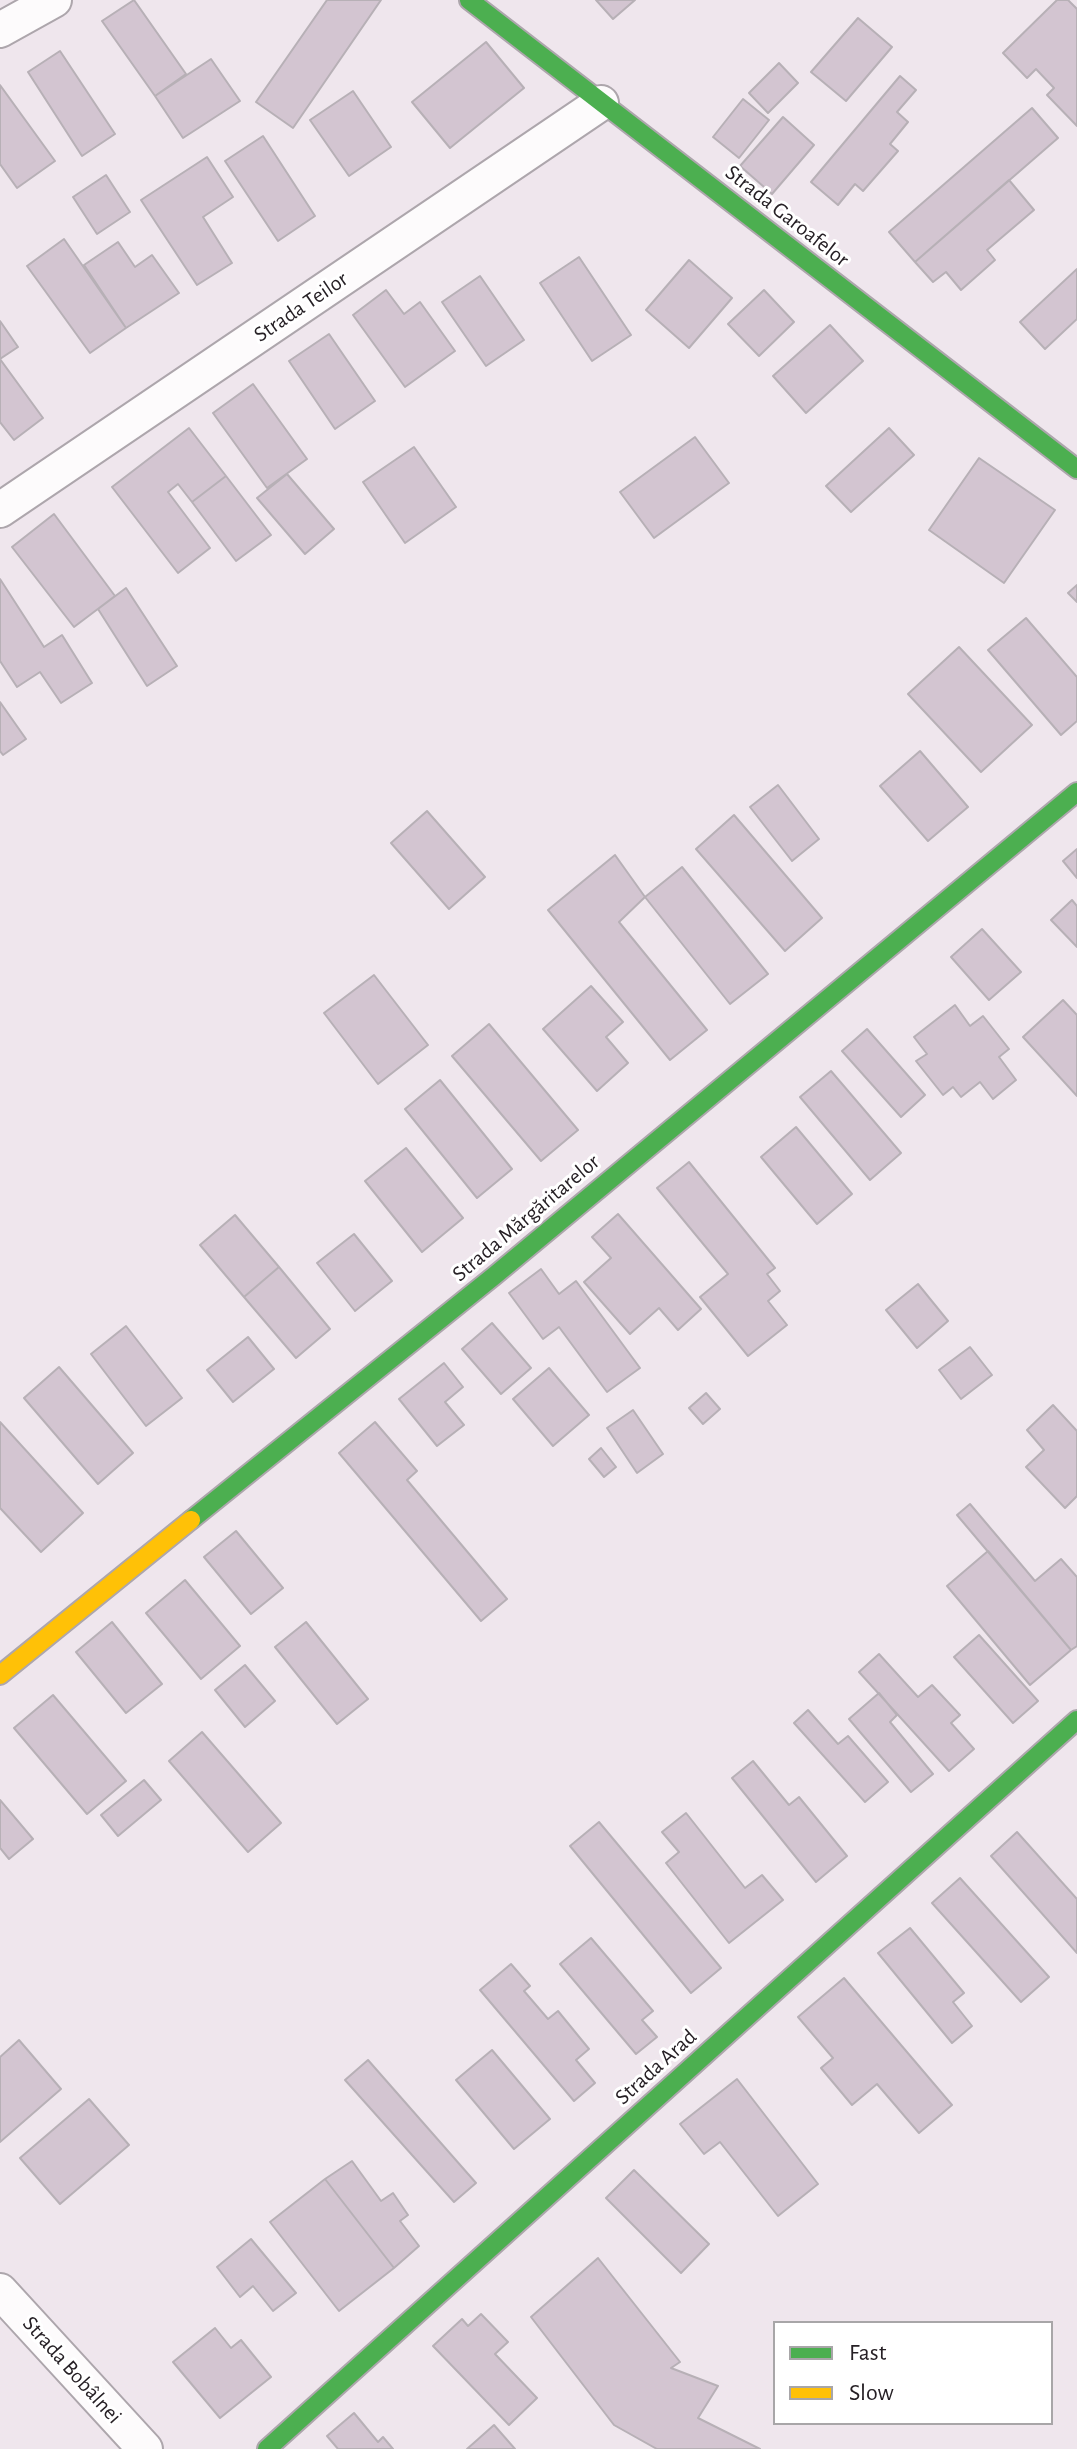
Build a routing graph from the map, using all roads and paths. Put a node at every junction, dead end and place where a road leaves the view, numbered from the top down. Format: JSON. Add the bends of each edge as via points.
{"nodes":[{"id":1,"x":54,"y":0,"type":"edge"},
{"id":2,"x":469,"y":0,"type":"edge"},
{"id":3,"x":0,"y":30,"type":"edge"},
{"id":4,"x":601,"y":103,"type":"junction"},
{"id":5,"x":1077,"y":469,"type":"edge"},
{"id":6,"x":0,"y":510,"type":"edge"},
{"id":7,"x":1077,"y":792,"type":"edge"},
{"id":8,"x":0,"y":1675,"type":"edge"},
{"id":9,"x":1077,"y":1720,"type":"edge"},
{"id":10,"x":0,"y":2291,"type":"edge"},
{"id":11,"x":145,"y":2449,"type":"edge"},
{"id":12,"x":267,"y":2449,"type":"edge"}],
"edges":[{"from":1,"to":3,"type":"street"},
{"from":2,"to":4,"type":"street","name":"Strada Garoafelor"},
{"from":4,"to":5,"type":"street","name":"Strada Garoafelor"},
{"from":4,"to":6,"type":"street","name":"Strada Teilor"},
{"from":7,"to":8,"type":"street","name":"Strada Mărgăritarelor","via":[[494,1276]]},
{"from":9,"to":12,"type":"street","name":"Strada Arad"},
{"from":10,"to":11,"type":"street","name":"Strada Bobâlnei"}]}
